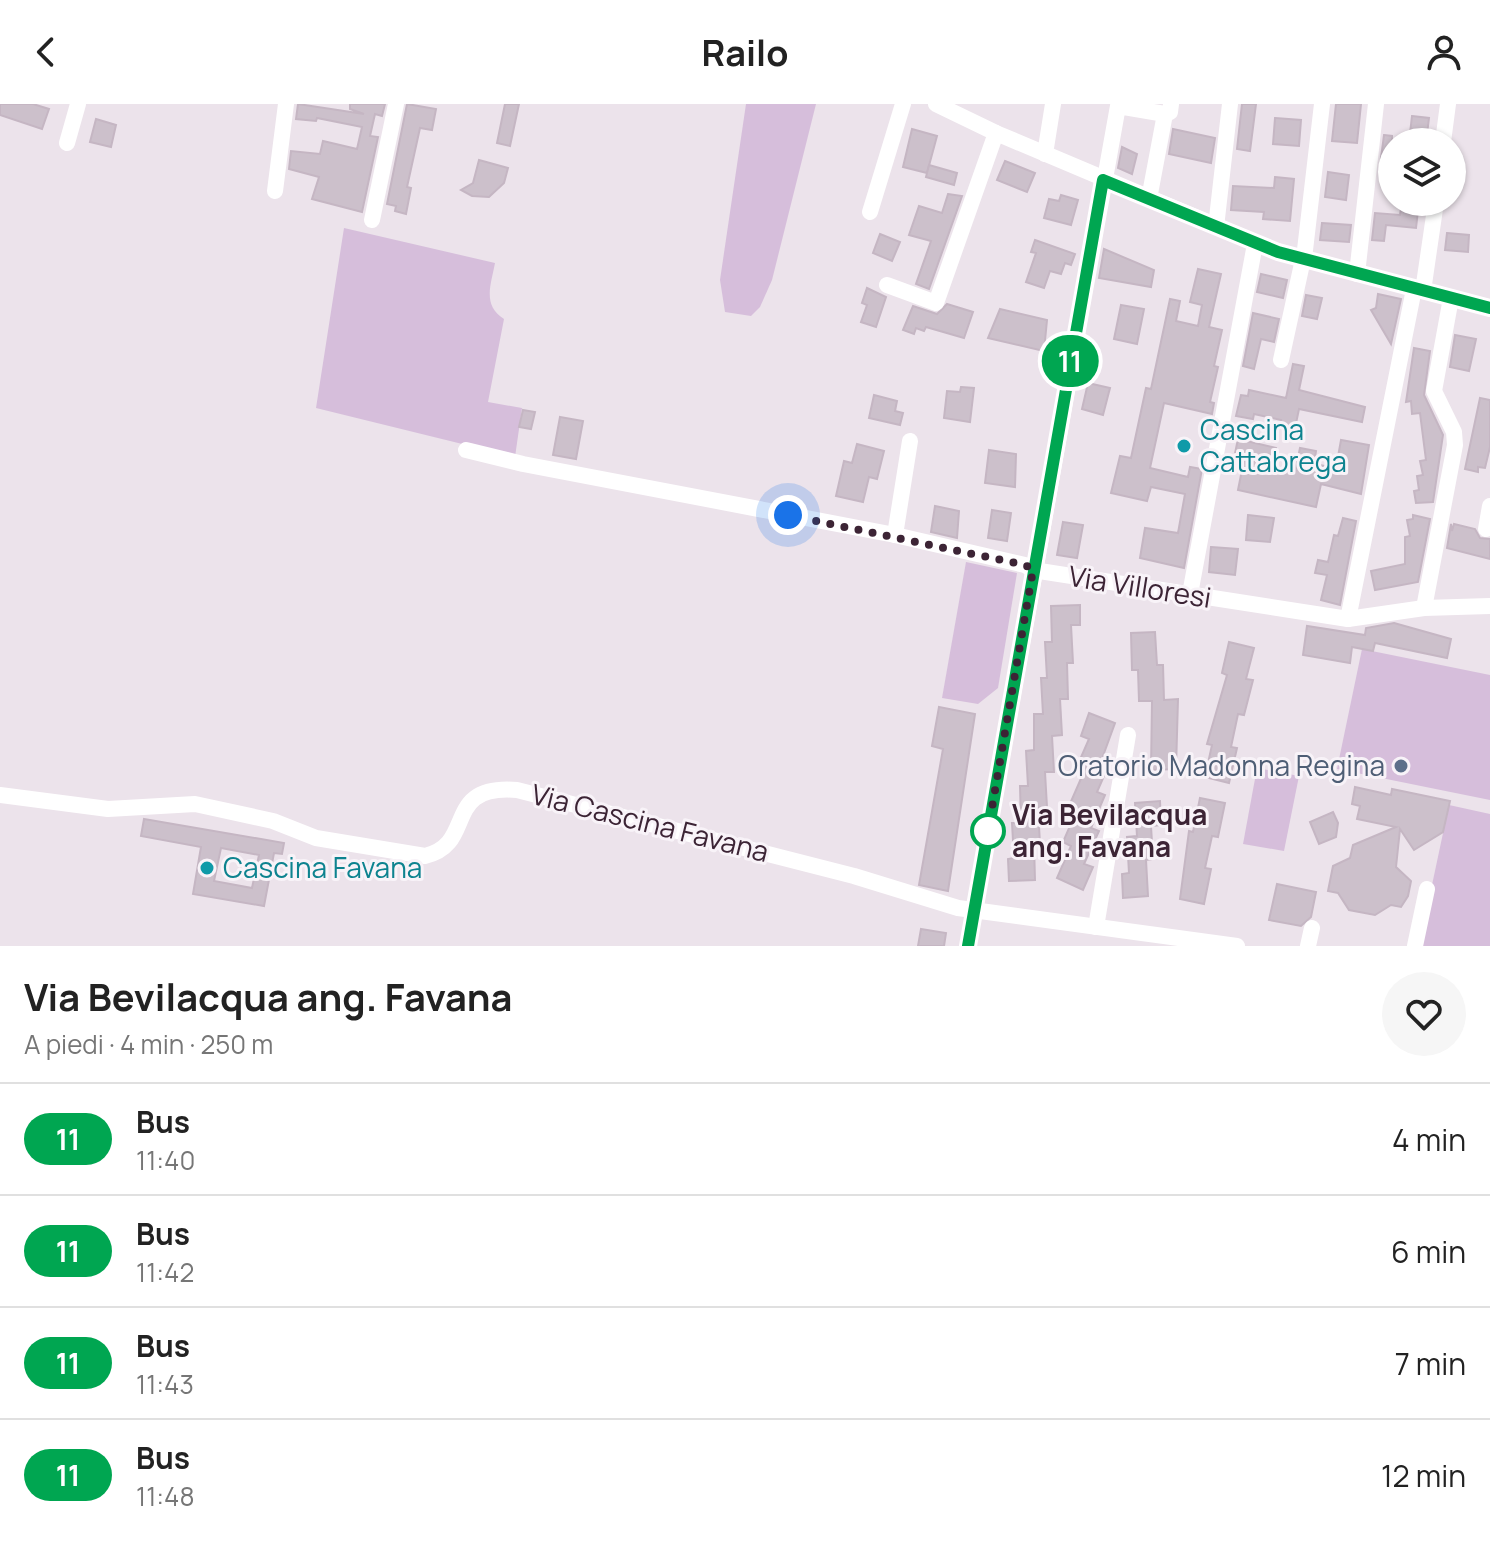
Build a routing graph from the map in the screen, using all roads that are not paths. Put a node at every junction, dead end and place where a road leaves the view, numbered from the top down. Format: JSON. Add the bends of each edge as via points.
{"nodes":[{"id":1,"x":78,"y":104,"type":"edge"},
{"id":2,"x":286,"y":104,"type":"edge"},
{"id":3,"x":396,"y":104,"type":"edge"},
{"id":4,"x":903,"y":104,"type":"edge"},
{"id":5,"x":936,"y":104,"type":"edge"},
{"id":6,"x":1053,"y":104,"type":"edge"},
{"id":7,"x":1230,"y":104,"type":"edge"},
{"id":8,"x":1322,"y":104,"type":"edge"},
{"id":9,"x":1376,"y":104,"type":"edge"},
{"id":10,"x":1448,"y":104,"type":"edge"},
{"id":11,"x":1168,"y":109,"type":"edge"},
{"id":12,"x":1445,"y":128,"type":"edge"},
{"id":13,"x":996,"y":133,"type":"junction"},
{"id":14,"x":67,"y":143,"type":"dead end"},
{"id":15,"x":1045,"y":154,"type":"junction"},
{"id":16,"x":1103,"y":180,"type":"junction"},
{"id":17,"x":275,"y":191,"type":"dead end"},
{"id":18,"x":1149,"y":199,"type":"junction"},
{"id":19,"x":870,"y":212,"type":"dead end"},
{"id":20,"x":1433,"y":216,"type":"edge"},
{"id":21,"x":372,"y":220,"type":"dead end"},
{"id":22,"x":1216,"y":227,"type":"junction"},
{"id":23,"x":1255,"y":244,"type":"junction"},
{"id":24,"x":1301,"y":260,"type":"junction"},
{"id":25,"x":1357,"y":274,"type":"junction"},
{"id":26,"x":887,"y":285,"type":"dead end"},
{"id":27,"x":1418,"y":290,"type":"junction"},
{"id":28,"x":1451,"y":298,"type":"junction"},
{"id":29,"x":1490,"y":308,"type":"edge"},
{"id":30,"x":1281,"y":360,"type":"dead end"},
{"id":31,"x":910,"y":441,"type":"dead end"},
{"id":32,"x":466,"y":450,"type":"dead end"},
{"id":33,"x":1490,"y":506,"type":"edge"},
{"id":34,"x":1486,"y":529,"type":"dead end"},
{"id":35,"x":895,"y":535,"type":"junction"},
{"id":36,"x":1033,"y":570,"type":"junction"},
{"id":37,"x":1190,"y":594,"type":"junction"},
{"id":38,"x":1490,"y":606,"type":"edge"},
{"id":39,"x":1424,"y":608,"type":"junction"},
{"id":40,"x":1348,"y":619,"type":"junction"},
{"id":41,"x":1128,"y":735,"type":"dead end"},
{"id":42,"x":0,"y":795,"type":"edge"},
{"id":43,"x":1427,"y":889,"type":"dead end"},
{"id":44,"x":975,"y":909,"type":"junction"},
{"id":45,"x":1096,"y":927,"type":"junction"},
{"id":46,"x":1312,"y":928,"type":"dead end"},
{"id":47,"x":968,"y":946,"type":"edge"},
{"id":48,"x":1237,"y":946,"type":"edge"},
{"id":49,"x":1308,"y":946,"type":"edge"},
{"id":50,"x":1415,"y":946,"type":"edge"}],
"edges":[{"from":1,"to":14,"type":"street"},
{"from":2,"to":17,"type":"street"},
{"from":3,"to":21,"type":"street"},
{"from":4,"to":19,"type":"street"},
{"from":5,"to":13,"type":"street"},
{"from":6,"to":15,"type":"street"},
{"from":7,"to":22,"type":"street"},
{"from":8,"to":24,"type":"street"},
{"from":9,"to":25,"type":"street"},
{"from":10,"to":12,"type":"street"},
{"from":11,"to":16,"type":"street","via":[[1118,106]]},
{"from":11,"to":18,"type":"street"},
{"from":13,"to":15,"type":"street"},
{"from":13,"to":26,"type":"street","via":[[936,303]]},
{"from":15,"to":16,"type":"street"},
{"from":16,"to":18,"type":"street"},
{"from":16,"to":36,"type":"street"},
{"from":18,"to":22,"type":"street"},
{"from":20,"to":27,"type":"street"},
{"from":22,"to":23,"type":"street"},
{"from":23,"to":24,"type":"street"},
{"from":23,"to":37,"type":"street"},
{"from":24,"to":25,"type":"street"},
{"from":24,"to":30,"type":"street"},
{"from":25,"to":27,"type":"street"},
{"from":27,"to":28,"type":"street"},
{"from":27,"to":40,"type":"street"},
{"from":28,"to":29,"type":"street"},
{"from":28,"to":39,"type":"street","via":[[1434,391],[1455,445]]},
{"from":31,"to":35,"type":"street"},
{"from":32,"to":35,"type":"street","name":"Via Villoresi"},
{"from":33,"to":34,"type":"street"},
{"from":35,"to":36,"type":"street","name":"Via Villoresi"},
{"from":36,"to":37,"type":"street","name":"Via Villoresi"},
{"from":36,"to":44,"type":"street"},
{"from":37,"to":40,"type":"street","name":"Via Villoresi"},
{"from":38,"to":39,"type":"street","name":"Via Villoresi"},
{"from":39,"to":40,"type":"street","name":"Via Villoresi"},
{"from":41,"to":45,"type":"street"},
{"from":42,"to":44,"type":"street","name":"Via Cascina Favana","via":[[108,809],[195,804],[273,821],[316,838],[425,856],[448,845],[474,796],[487,790],[517,790]]},
{"from":43,"to":50,"type":"street"},
{"from":44,"to":45,"type":"street","name":"Via Cascina Favana"},
{"from":44,"to":47,"type":"street"},
{"from":45,"to":48,"type":"street","name":"Via Cascina Favana"},
{"from":46,"to":49,"type":"street"}]}
